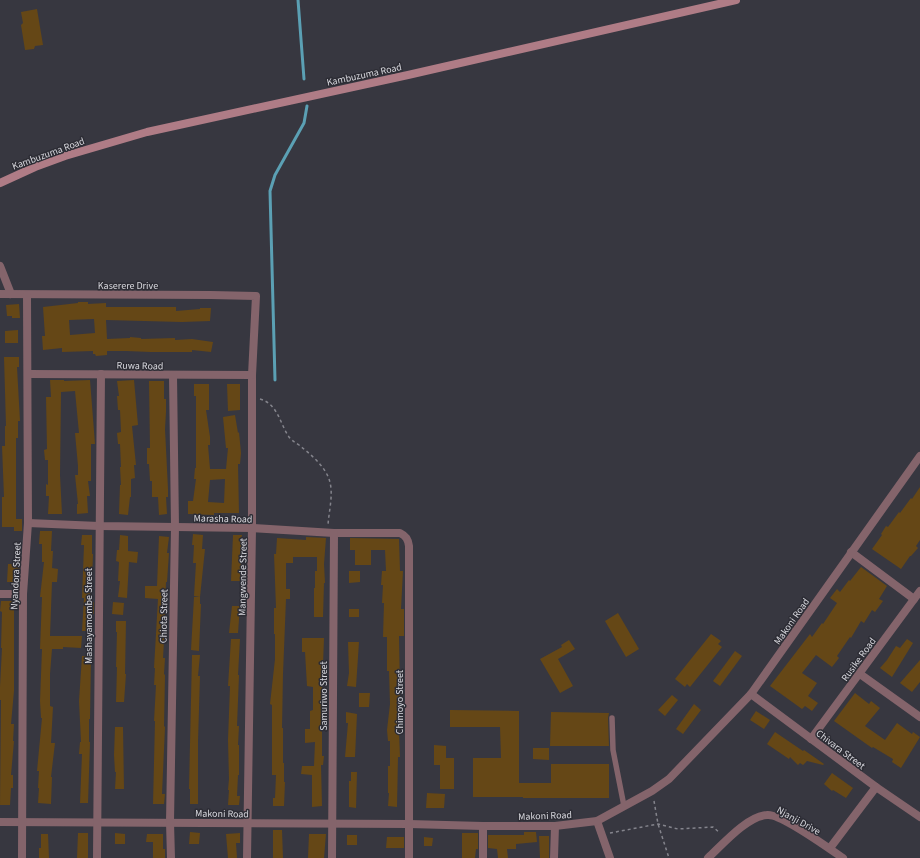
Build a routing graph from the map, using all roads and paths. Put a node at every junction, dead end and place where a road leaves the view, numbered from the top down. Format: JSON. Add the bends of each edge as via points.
{"nodes":[{"id":1,"x":736,"y":0,"type":"edge"},
{"id":2,"x":0,"y":183,"type":"edge"},
{"id":3,"x":0,"y":266,"type":"edge"},
{"id":4,"x":0,"y":294,"type":"edge"},
{"id":5,"x":11,"y":294,"type":"junction"},
{"id":6,"x":27,"y":295,"type":"junction"},
{"id":7,"x":256,"y":296,"type":"joint"},
{"id":8,"x":28,"y":374,"type":"junction"},
{"id":9,"x":101,"y":374,"type":"junction"},
{"id":10,"x":173,"y":375,"type":"junction"},
{"id":11,"x":252,"y":375,"type":"junction"},
{"id":12,"x":253,"y":397,"type":"junction"},
{"id":13,"x":920,"y":456,"type":"edge"},
{"id":14,"x":28,"y":523,"type":"junction"},
{"id":15,"x":99,"y":526,"type":"junction"},
{"id":16,"x":175,"y":527,"type":"junction"},
{"id":17,"x":252,"y":528,"type":"junction"},
{"id":18,"x":331,"y":533,"type":"junction"},
{"id":19,"x":409,"y":546,"type":"joint"},
{"id":20,"x":851,"y":552,"type":"junction"},
{"id":21,"x":920,"y":591,"type":"edge"},
{"id":22,"x":0,"y":594,"type":"edge"},
{"id":23,"x":23,"y":594,"type":"junction"},
{"id":24,"x":914,"y":599,"type":"junction"},
{"id":25,"x":860,"y":674,"type":"junction"},
{"id":26,"x":751,"y":694,"type":"junction"},
{"id":27,"x":920,"y":717,"type":"edge"},
{"id":28,"x":612,"y":718,"type":"dead end"},
{"id":29,"x":812,"y":739,"type":"junction"},
{"id":30,"x":876,"y":787,"type":"junction"},
{"id":31,"x":652,"y":791,"type":"junction"},
{"id":32,"x":624,"y":806,"type":"junction"},
{"id":33,"x":920,"y":817,"type":"edge"},
{"id":34,"x":597,"y":821,"type":"junction"},
{"id":35,"x":0,"y":822,"type":"edge"},
{"id":36,"x":23,"y":822,"type":"junction"},
{"id":37,"x":97,"y":822,"type":"junction"},
{"id":38,"x":170,"y":822,"type":"junction"},
{"id":39,"x":247,"y":823,"type":"junction"},
{"id":40,"x":332,"y":824,"type":"junction"},
{"id":41,"x":409,"y":824,"type":"junction"},
{"id":42,"x":658,"y":824,"type":"junction"},
{"id":43,"x":483,"y":826,"type":"junction"},
{"id":44,"x":555,"y":826,"type":"junction"},
{"id":45,"x":602,"y":834,"type":"junction"},
{"id":46,"x":726,"y":839,"type":"junction"},
{"id":47,"x":830,"y":848,"type":"junction"},
{"id":48,"x":22,"y":858,"type":"edge"},
{"id":49,"x":97,"y":858,"type":"edge"},
{"id":50,"x":171,"y":858,"type":"edge"},
{"id":51,"x":247,"y":858,"type":"edge"},
{"id":52,"x":332,"y":858,"type":"edge"},
{"id":53,"x":408,"y":858,"type":"edge"},
{"id":54,"x":483,"y":858,"type":"edge"},
{"id":55,"x":554,"y":858,"type":"edge"},
{"id":56,"x":610,"y":858,"type":"edge"},
{"id":57,"x":669,"y":858,"type":"edge"},
{"id":58,"x":709,"y":858,"type":"edge"},
{"id":59,"x":844,"y":858,"type":"edge"}],
"edges":[{"from":1,"to":2,"type":"main road","name":"Kambuzuma Road","via":[[147,132],[65,156]]},
{"from":3,"to":5,"type":"street"},
{"from":4,"to":5,"type":"street","name":"Kaserere Drive"},
{"from":5,"to":6,"type":"street","name":"Kaserere Drive"},
{"from":6,"to":7,"type":"street","name":"Kaserere Drive"},
{"from":6,"to":8,"type":"street","name":"Nyandora Street"},
{"from":7,"to":11,"type":"street","name":"Mangwende Street"},
{"from":8,"to":9,"type":"street","name":"Ruwa Road"},
{"from":8,"to":14,"type":"street","name":"Nyandora Street"},
{"from":9,"to":10,"type":"street","name":"Ruwa Road"},
{"from":9,"to":15,"type":"street","name":"Mashayamombe Street"},
{"from":10,"to":11,"type":"street","name":"Ruwa Road"},
{"from":10,"to":16,"type":"street","name":"Chiota Street"},
{"from":11,"to":12,"type":"street","name":"Mangwende Street"},
{"from":12,"to":17,"type":"street","name":"Mangwende Street"},
{"from":12,"to":18,"type":"path","via":[[267,402],[279,416],[288,436],[313,457],[328,476],[332,491]]},
{"from":13,"to":20,"type":"street","name":"Makoni Road"},
{"from":14,"to":15,"type":"street","name":"Marasha Road"},
{"from":14,"to":23,"type":"street","name":"Nyandora Street"},
{"from":15,"to":16,"type":"street","name":"Marasha Road"},
{"from":15,"to":37,"type":"street","name":"Mashayamombe Street"},
{"from":16,"to":17,"type":"street","name":"Marasha Road"},
{"from":16,"to":38,"type":"street","name":"Chiota Street"},
{"from":17,"to":18,"type":"street","name":"Marasha Road"},
{"from":17,"to":39,"type":"street","name":"Mangwende Street"},
{"from":18,"to":19,"type":"street","name":"Marasha Road","via":[[400,533],[408,540]]},
{"from":18,"to":40,"type":"street","name":"Samuriwo Street"},
{"from":19,"to":41,"type":"street","name":"Chimoyo Street"},
{"from":20,"to":24,"type":"street"},
{"from":20,"to":26,"type":"street","name":"Makoni Road"},
{"from":21,"to":24,"type":"street","name":"Rusike Road"},
{"from":22,"to":23,"type":"street"},
{"from":23,"to":36,"type":"street","name":"Nyandora Street"},
{"from":24,"to":25,"type":"street","name":"Rusike Road"},
{"from":25,"to":27,"type":"street"},
{"from":25,"to":29,"type":"street","name":"Rusike Road"},
{"from":26,"to":29,"type":"street","name":"Chivara Street"},
{"from":26,"to":31,"type":"street","name":"Makoni Road","via":[[669,779]]},
{"from":28,"to":32,"type":"lane","via":[[613,750]]},
{"from":29,"to":30,"type":"street","name":"Chivara Street"},
{"from":30,"to":33,"type":"street","name":"Chivara Street"},
{"from":30,"to":47,"type":"street"},
{"from":31,"to":32,"type":"street","name":"Makoni Road"},
{"from":31,"to":42,"type":"path"},
{"from":32,"to":34,"type":"street","name":"Makoni Road"},
{"from":34,"to":44,"type":"street","name":"Makoni Road"},
{"from":34,"to":45,"type":"street"},
{"from":35,"to":36,"type":"street","name":"Makoni Road"},
{"from":36,"to":37,"type":"street","name":"Makoni Road"},
{"from":36,"to":48,"type":"street","name":"Nyandora Street"},
{"from":37,"to":38,"type":"street","name":"Makoni Road"},
{"from":37,"to":49,"type":"street","name":"Mashayamombe Street"},
{"from":38,"to":39,"type":"street","name":"Makoni Road"},
{"from":38,"to":50,"type":"street","name":"Chiota Street"},
{"from":39,"to":40,"type":"street","name":"Makoni Road"},
{"from":39,"to":51,"type":"street","name":"Mangwende Street"},
{"from":40,"to":41,"type":"street","name":"Makoni Road"},
{"from":40,"to":52,"type":"street","name":"Samuriwo Street"},
{"from":41,"to":43,"type":"street","name":"Makoni Road"},
{"from":41,"to":53,"type":"street","name":"Chimoyo Street"},
{"from":42,"to":45,"type":"path"},
{"from":42,"to":46,"type":"path","via":[[678,829],[713,827]]},
{"from":42,"to":57,"type":"path"},
{"from":43,"to":44,"type":"street","name":"Makoni Road"},
{"from":43,"to":54,"type":"street"},
{"from":44,"to":55,"type":"street"},
{"from":45,"to":56,"type":"street"},
{"from":46,"to":47,"type":"street","name":"Njanji Drive","via":[[754,819],[768,814]]},
{"from":46,"to":58,"type":"street","name":"Njanji Drive"},
{"from":47,"to":59,"type":"street","name":"Njanji Drive"}]}
